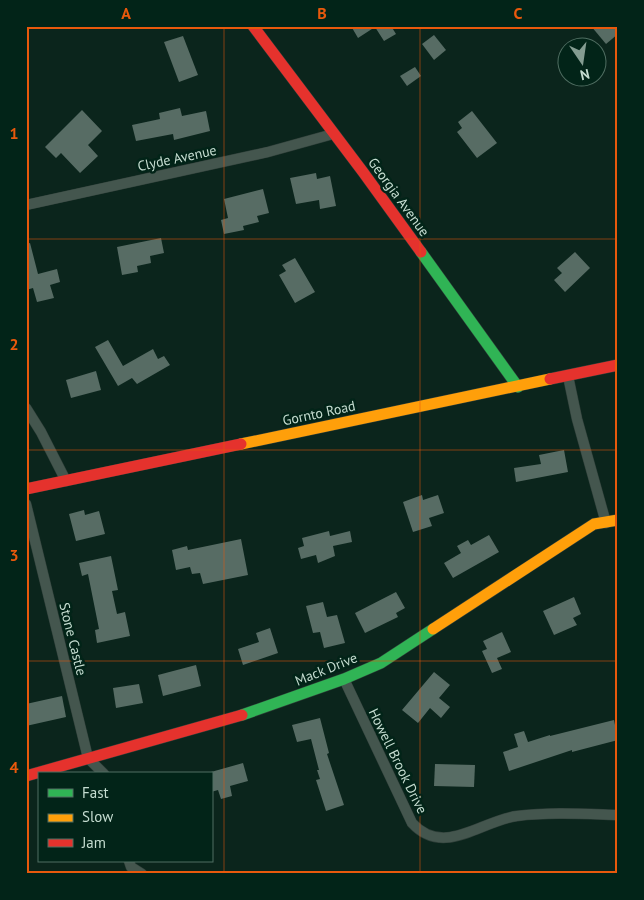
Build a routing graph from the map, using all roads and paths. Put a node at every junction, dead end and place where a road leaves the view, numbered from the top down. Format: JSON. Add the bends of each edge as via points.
{"nodes":[{"id":1,"x":253,"y":26,"type":"edge"},
{"id":2,"x":333,"y":134,"type":"junction"},
{"id":3,"x":26,"y":205,"type":"edge"},
{"id":4,"x":618,"y":365,"type":"edge"},
{"id":5,"x":568,"y":376,"type":"junction"},
{"id":6,"x":518,"y":387,"type":"junction"},
{"id":7,"x":26,"y":408,"type":"edge"},
{"id":8,"x":66,"y":481,"type":"junction"},
{"id":9,"x":26,"y":489,"type":"edge"},
{"id":10,"x":26,"y":504,"type":"edge"},
{"id":11,"x":618,"y":520,"type":"edge"},
{"id":12,"x":606,"y":523,"type":"junction"},
{"id":13,"x":344,"y":679,"type":"junction"},
{"id":14,"x":88,"y":758,"type":"junction"},
{"id":15,"x":40,"y":772,"type":"edge"},
{"id":16,"x":102,"y":772,"type":"edge"},
{"id":17,"x":618,"y":815,"type":"edge"},
{"id":18,"x":129,"y":862,"type":"edge"},
{"id":19,"x":142,"y":874,"type":"edge"}],
"edges":[{"from":1,"to":2,"type":"street","name":"Georgia Avenue"},
{"from":2,"to":3,"type":"street","name":"Clyde Avenue","via":[[268,152]]},
{"from":2,"to":6,"type":"street","name":"Georgia Avenue"},
{"from":4,"to":5,"type":"street","name":"Gornto Road"},
{"from":5,"to":6,"type":"street","name":"Gornto Road"},
{"from":5,"to":12,"type":"street"},
{"from":6,"to":8,"type":"street","name":"Gornto Road"},
{"from":7,"to":8,"type":"street"},
{"from":8,"to":9,"type":"street","name":"Gornto Road"},
{"from":10,"to":14,"type":"street","name":"Stone Castle"},
{"from":11,"to":12,"type":"street"},
{"from":12,"to":13,"type":"street","name":"Mack Drive","via":[[594,524],[381,662]]},
{"from":13,"to":14,"type":"street","name":"Mack Drive","via":[[248,713]]},
{"from":13,"to":17,"type":"street","name":"Howell Brook Drive","via":[[412,823],[421,833],[440,838],[461,835],[515,816]]},
{"from":14,"to":15,"type":"street","name":"Mack Drive"},
{"from":14,"to":16,"type":"street"},
{"from":18,"to":19,"type":"street"}]}
